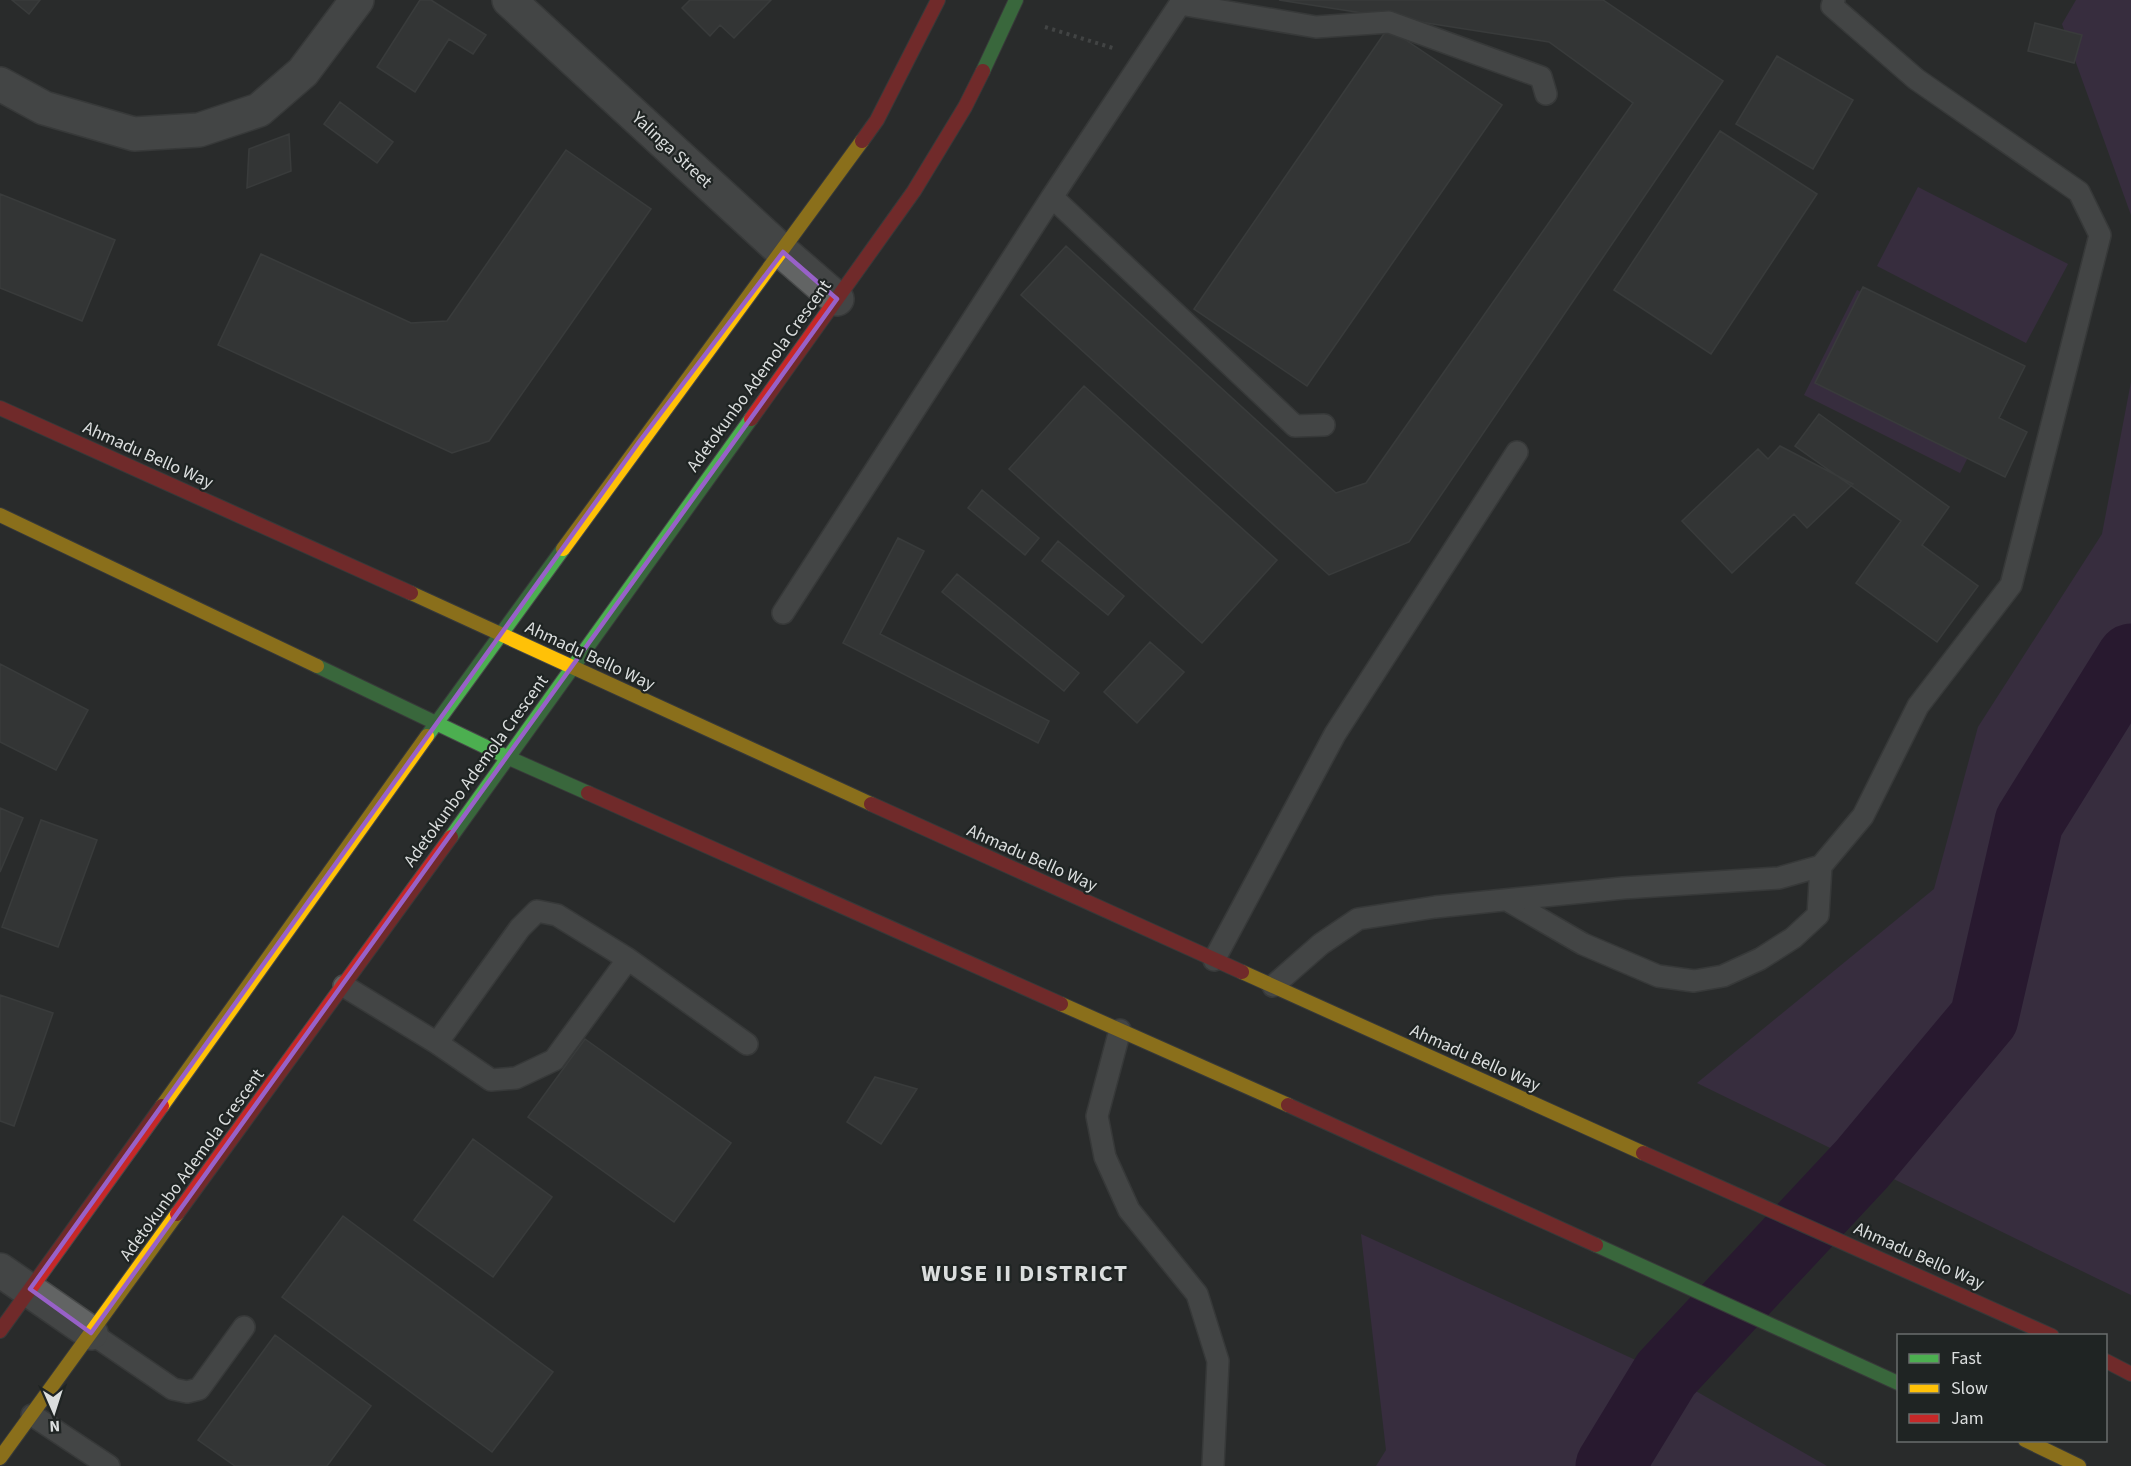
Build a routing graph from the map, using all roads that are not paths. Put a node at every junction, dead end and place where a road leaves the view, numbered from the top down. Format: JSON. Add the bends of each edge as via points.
{"nodes":[{"id":1,"x":357,"y":0,"type":"edge"},
{"id":2,"x":509,"y":0,"type":"edge"},
{"id":3,"x":938,"y":0,"type":"edge"},
{"id":4,"x":1016,"y":0,"type":"edge"},
{"id":5,"x":1834,"y":0,"type":"edge"},
{"id":6,"x":1181,"y":2,"type":"edge"},
{"id":7,"x":0,"y":84,"type":"edge"},
{"id":8,"x":1546,"y":94,"type":"dead end"},
{"id":9,"x":1052,"y":197,"type":"junction"},
{"id":10,"x":783,"y":252,"type":"junction"},
{"id":11,"x":837,"y":299,"type":"junction"},
{"id":12,"x":0,"y":408,"type":"edge"},
{"id":13,"x":1324,"y":425,"type":"dead end"},
{"id":14,"x":1517,"y":452,"type":"dead end"},
{"id":15,"x":0,"y":516,"type":"edge"},
{"id":16,"x":783,"y":613,"type":"dead end"},
{"id":17,"x":501,"y":634,"type":"junction"},
{"id":18,"x":572,"y":668,"type":"junction"},
{"id":19,"x":437,"y":724,"type":"junction"},
{"id":20,"x":509,"y":758,"type":"junction"},
{"id":21,"x":1821,"y":866,"type":"junction"},
{"id":22,"x":1507,"y":900,"type":"junction"},
{"id":23,"x":628,"y":959,"type":"junction"},
{"id":24,"x":1214,"y":960,"type":"junction"},
{"id":25,"x":344,"y":986,"type":"junction"},
{"id":26,"x":1272,"y":986,"type":"junction"},
{"id":27,"x":1120,"y":1030,"type":"junction"},
{"id":28,"x":437,"y":1043,"type":"junction"},
{"id":29,"x":747,"y":1044,"type":"dead end"},
{"id":30,"x":0,"y":1270,"type":"edge"},
{"id":31,"x":30,"y":1289,"type":"junction"},
{"id":32,"x":244,"y":1327,"type":"dead end"},
{"id":33,"x":0,"y":1331,"type":"edge"},
{"id":34,"x":92,"y":1333,"type":"junction"},
{"id":35,"x":2050,"y":1334,"type":"edge"},
{"id":36,"x":2107,"y":1362,"type":"edge"},
{"id":37,"x":2131,"y":1374,"type":"edge"},
{"id":38,"x":1897,"y":1382,"type":"edge"},
{"id":39,"x":32,"y":1415,"type":"junction"},
{"id":40,"x":2029,"y":1442,"type":"edge"},
{"id":41,"x":0,"y":1458,"type":"edge"},
{"id":42,"x":109,"y":1466,"type":"edge"},
{"id":43,"x":1213,"y":1466,"type":"edge"},
{"id":44,"x":2079,"y":1466,"type":"edge"}],
"edges":[{"from":1,"to":7,"type":"street","via":[[303,72],[260,110],[199,130],[134,134],[44,108]]},
{"from":2,"to":10,"type":"street","name":"Yalinga Street"},
{"from":3,"to":10,"type":"main road","via":[[877,120]]},
{"from":4,"to":11,"type":"main road","name":"Adetokunbo Ademola Crescent","via":[[965,107],[914,191]]},
{"from":5,"to":21,"type":"lane","via":[[1832,6],[1916,79],[2079,192],[2100,235],[2011,585],[1918,706],[1863,816]]},
{"from":6,"to":8,"type":"lane","via":[[1316,27],[1389,22],[1541,77]]},
{"from":6,"to":9,"type":"lane"},
{"from":9,"to":13,"type":"lane","via":[[1295,426]]},
{"from":9,"to":16,"type":"lane"},
{"from":10,"to":11,"type":"street","name":"Yalinga Street"},
{"from":10,"to":17,"type":"main road","via":[[639,442]]},
{"from":11,"to":18,"type":"main road","name":"Adetokunbo Ademola Crescent"},
{"from":12,"to":17,"type":"main road","name":"Ahmadu Bello Way"},
{"from":14,"to":24,"type":"lane","via":[[1335,734]]},
{"from":15,"to":19,"type":"main road"},
{"from":17,"to":18,"type":"main road","name":"Ahmadu Bello Way"},
{"from":17,"to":19,"type":"main road"},
{"from":18,"to":20,"type":"main road","name":"Adetokunbo Ademola Crescent"},
{"from":18,"to":24,"type":"main road","name":"Ahmadu Bello Way"},
{"from":19,"to":20,"type":"main road"},
{"from":19,"to":31,"type":"main road"},
{"from":20,"to":25,"type":"main road","name":"Adetokunbo Ademola Crescent"},
{"from":20,"to":27,"type":"main road"},
{"from":21,"to":22,"type":"lane","via":[[1779,878]]},
{"from":21,"to":22,"type":"lane","via":[[1818,915],[1793,938],[1723,976],[1694,981],[1658,976],[1583,944]]},
{"from":22,"to":26,"type":"lane","via":[[1358,919],[1321,944]]},
{"from":23,"to":28,"type":"lane","via":[[554,1060],[516,1078],[491,1080]]},
{"from":23,"to":28,"type":"lane","via":[[557,915],[537,912],[520,928]]},
{"from":23,"to":29,"type":"lane"},
{"from":24,"to":26,"type":"main road","name":"Ahmadu Bello Way"},
{"from":25,"to":28,"type":"lane"},
{"from":25,"to":34,"type":"main road","name":"Adetokunbo Ademola Crescent"},
{"from":26,"to":35,"type":"main road","name":"Ahmadu Bello Way"},
{"from":27,"to":38,"type":"main road"},
{"from":27,"to":43,"type":"lane","via":[[1097,1116],[1105,1157],[1129,1210],[1197,1294],[1218,1361]]},
{"from":30,"to":31,"type":"street"},
{"from":31,"to":33,"type":"main road"},
{"from":31,"to":34,"type":"street"},
{"from":32,"to":34,"type":"lane","via":[[199,1389],[187,1392],[172,1389]]},
{"from":34,"to":39,"type":"main road","name":"Adetokunbo Ademola Crescent"},
{"from":36,"to":37,"type":"main road"},
{"from":39,"to":41,"type":"main road","name":"Adetokunbo Ademola Crescent"},
{"from":39,"to":42,"type":"lane"},
{"from":40,"to":44,"type":"main road"}]}
